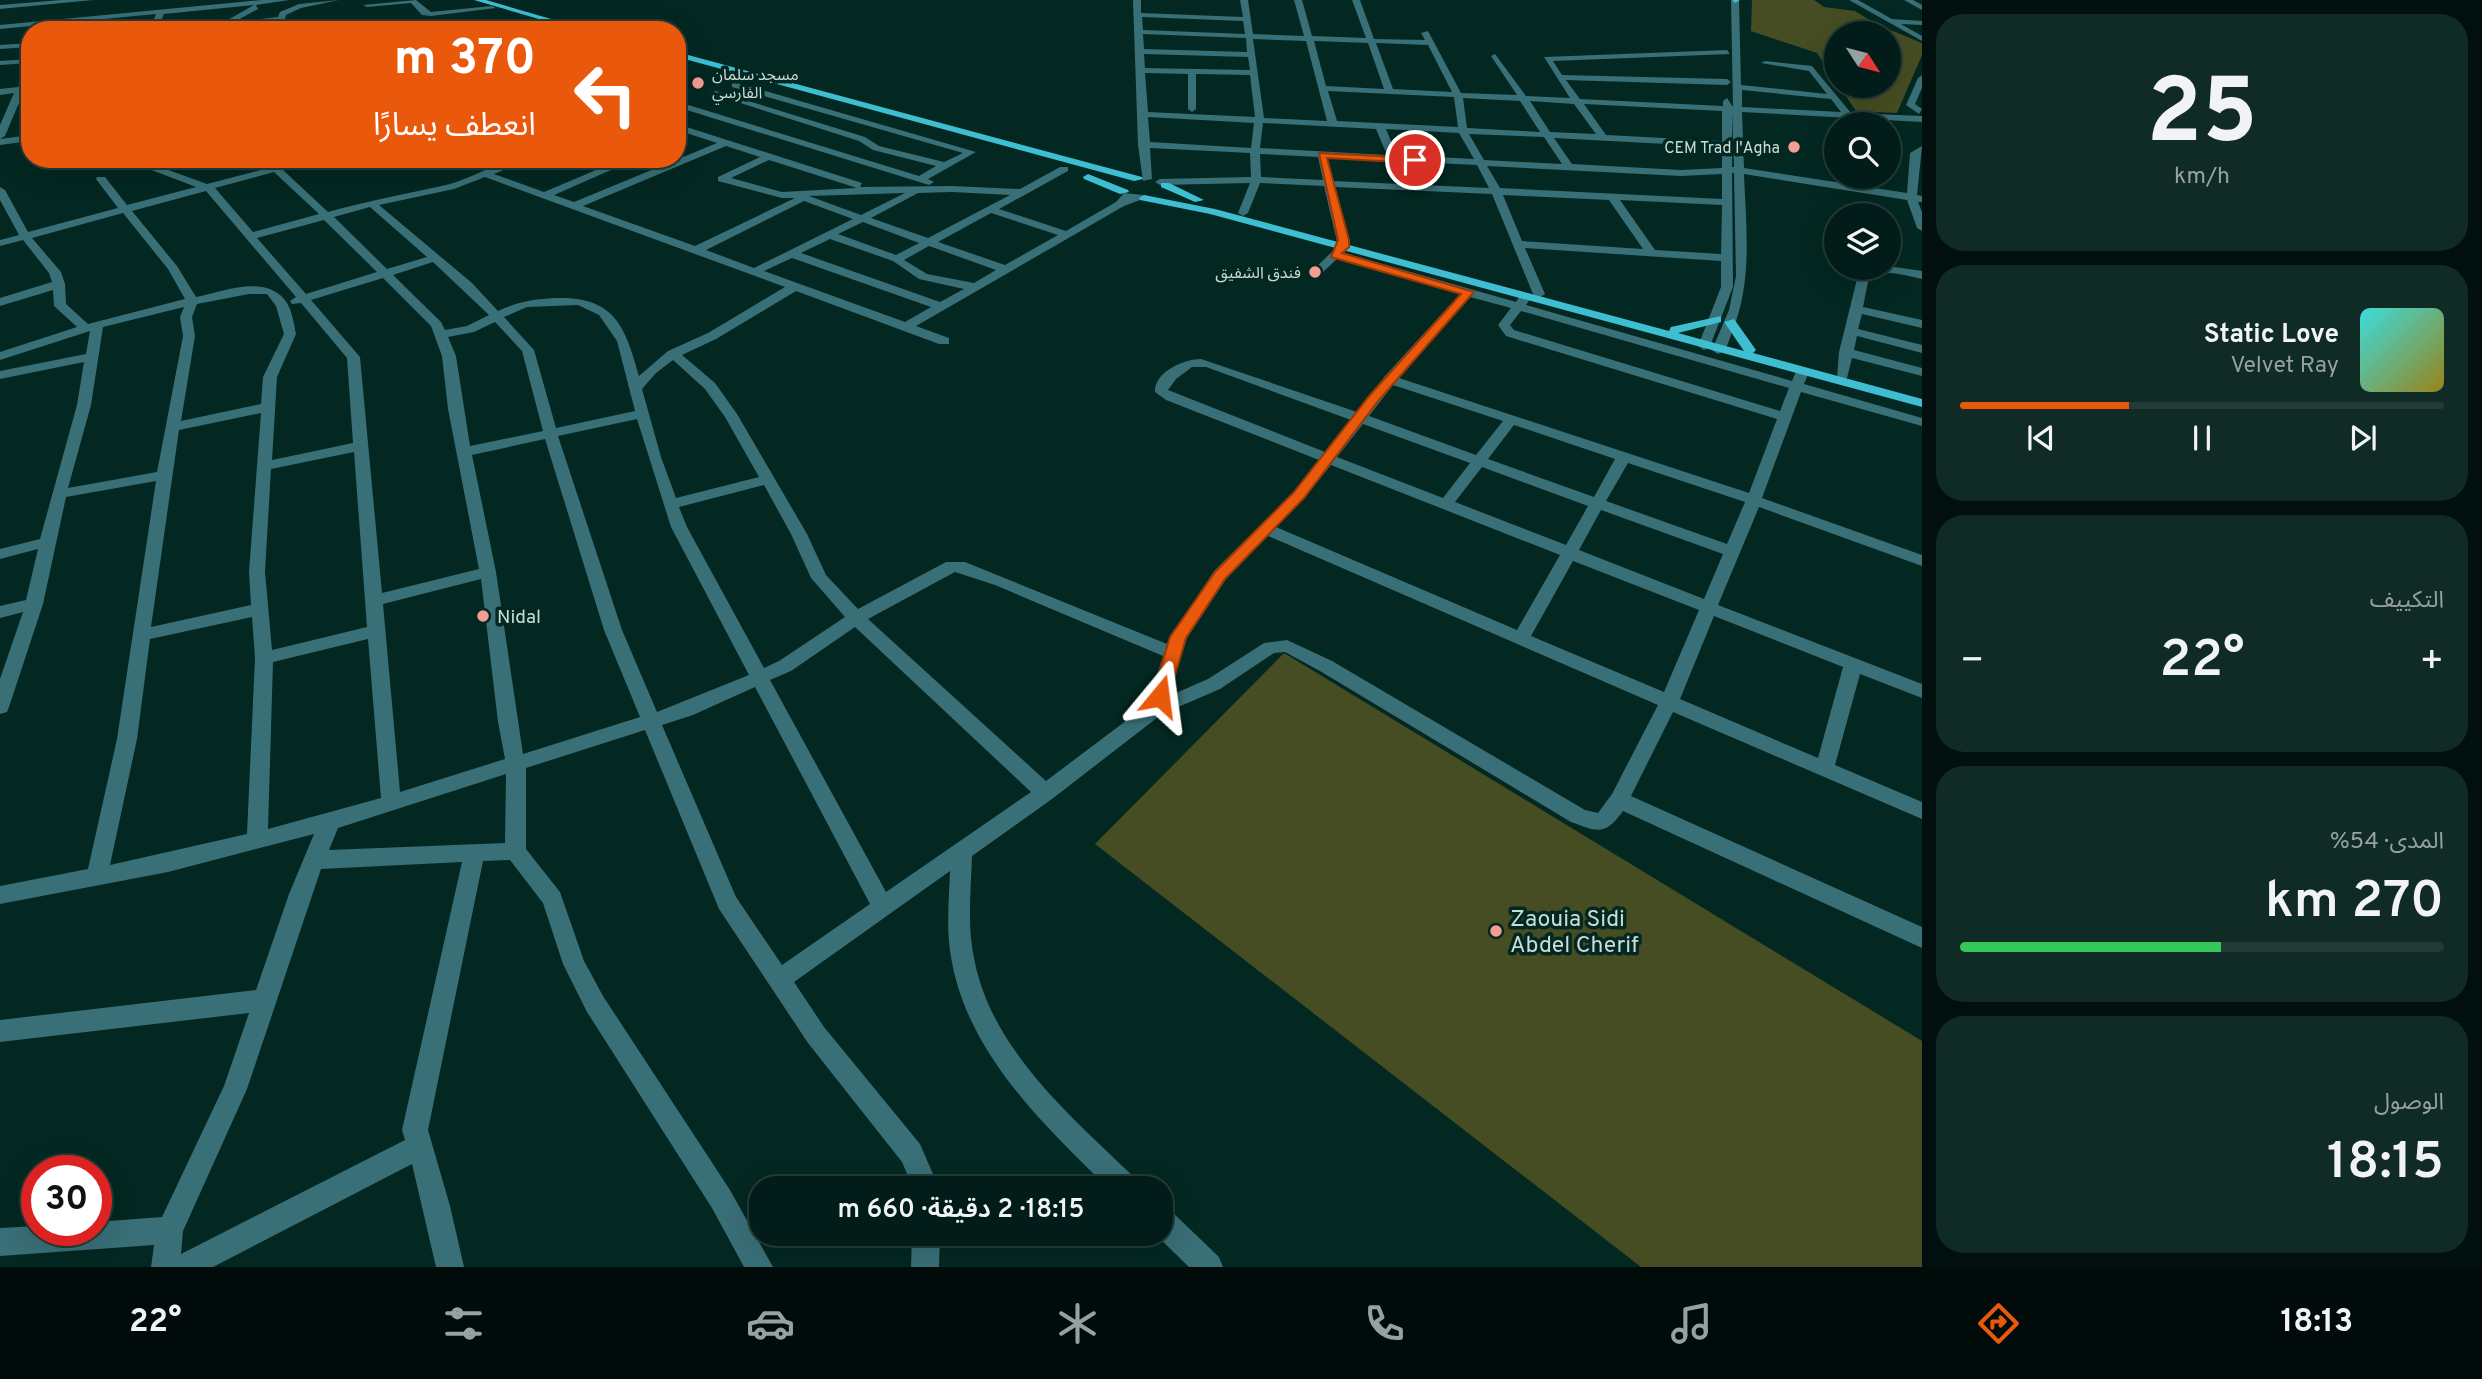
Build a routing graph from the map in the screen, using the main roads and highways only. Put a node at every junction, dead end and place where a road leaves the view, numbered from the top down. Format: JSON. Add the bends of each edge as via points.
{"nodes":[{"id":1,"x":463,"y":0,"type":"edge"},
{"id":2,"x":478,"y":0,"type":"edge"},
{"id":3,"x":536,"y":21,"type":"edge"},
{"id":4,"x":553,"y":21,"type":"edge"},
{"id":5,"x":686,"y":56,"type":"edge"},
{"id":6,"x":686,"y":63,"type":"edge"},
{"id":7,"x":1142,"y":179,"type":"junction"},
{"id":8,"x":1163,"y":183,"type":"junction"},
{"id":9,"x":1131,"y":197,"type":"junction"},
{"id":10,"x":1341,"y":247,"type":"junction"},
{"id":11,"x":1527,"y":299,"type":"junction"},
{"id":12,"x":1675,"y":330,"type":"junction"},
{"id":13,"x":1705,"y":342,"type":"junction"},
{"id":14,"x":1719,"y":346,"type":"junction"},
{"id":15,"x":1750,"y":350,"type":"junction"},
{"id":16,"x":1922,"y":396,"type":"edge"},
{"id":17,"x":1922,"y":403,"type":"edge"}],
"edges":[{"from":1,"to":3,"type":"main road"},
{"from":2,"to":4,"type":"main road"},
{"from":5,"to":7,"type":"main road"},
{"from":6,"to":9,"type":"main road","via":[[1064,169]]},
{"from":7,"to":8,"type":"main road"},
{"from":7,"to":9,"type":"main road","via":[[1121,185]]},
{"from":8,"to":9,"type":"main road","via":[[1168,188],[1164,194]]},
{"from":8,"to":10,"type":"main road"},
{"from":9,"to":10,"type":"main road","via":[[1188,206]]},
{"from":10,"to":11,"type":"main road"},
{"from":11,"to":12,"type":"main road"},
{"from":11,"to":13,"type":"main road"},
{"from":12,"to":13,"type":"main road"},
{"from":12,"to":15,"type":"main road","via":[[1723,320]]},
{"from":13,"to":14,"type":"main road"},
{"from":14,"to":15,"type":"main road"},
{"from":14,"to":17,"type":"main road","via":[[1801,379]]},
{"from":15,"to":16,"type":"main road"}]}
